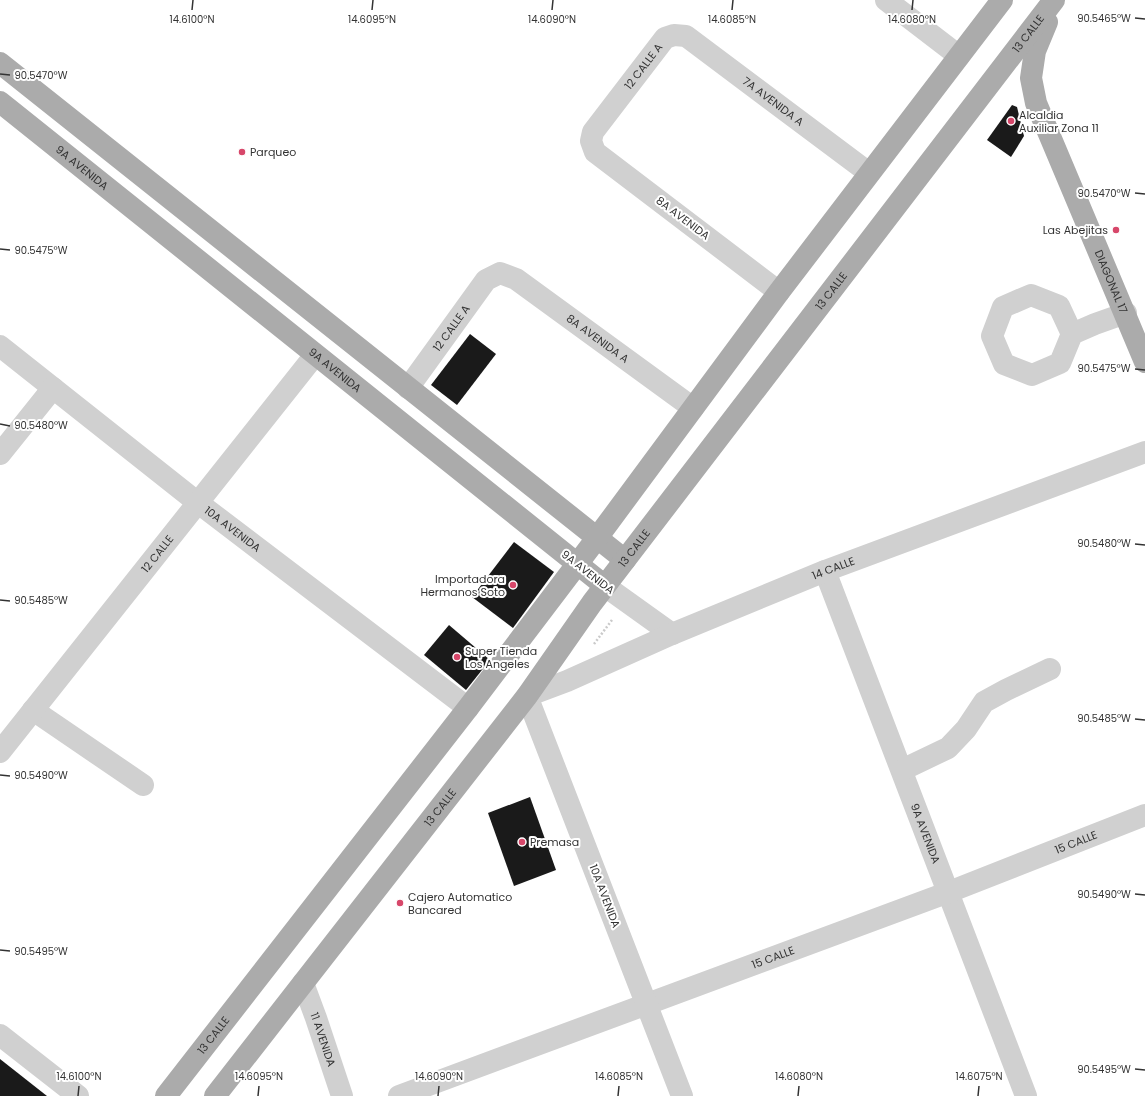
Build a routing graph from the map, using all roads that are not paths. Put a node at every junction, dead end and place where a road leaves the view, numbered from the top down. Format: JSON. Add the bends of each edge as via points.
{"nodes":[{"id":1,"x":886,"y":0,"type":"edge"},
{"id":2,"x":1002,"y":0,"type":"edge"},
{"id":3,"x":1055,"y":0,"type":"edge"},
{"id":4,"x":674,"y":35,"type":"joint"},
{"id":5,"x":959,"y":56,"type":"junction"},
{"id":6,"x":0,"y":63,"type":"edge"},
{"id":7,"x":0,"y":102,"type":"edge"},
{"id":8,"x":591,"y":141,"type":"joint"},
{"id":9,"x":869,"y":173,"type":"junction"},
{"id":10,"x":500,"y":273,"type":"joint"},
{"id":11,"x":779,"y":292,"type":"junction"},
{"id":12,"x":1126,"y":313,"type":"junction"},
{"id":13,"x":1072,"y":334,"type":"dead end"},
{"id":14,"x":0,"y":346,"type":"edge"},
{"id":15,"x":315,"y":354,"type":"junction"},
{"id":16,"x":1145,"y":362,"type":"edge"},
{"id":17,"x":53,"y":388,"type":"junction"},
{"id":18,"x":408,"y":388,"type":"junction"},
{"id":19,"x":693,"y":408,"type":"junction"},
{"id":20,"x":1145,"y":452,"type":"edge"},
{"id":21,"x":0,"y":454,"type":"edge"},
{"id":22,"x":197,"y":502,"type":"junction"},
{"id":23,"x":597,"y":538,"type":"junction"},
{"id":24,"x":625,"y":560,"type":"junction"},
{"id":25,"x":576,"y":563,"type":"junction"},
{"id":26,"x":825,"y":571,"type":"junction"},
{"id":27,"x":605,"y":586,"type":"junction"},
{"id":28,"x":672,"y":634,"type":"junction"},
{"id":29,"x":1050,"y":669,"type":"dead end"},
{"id":30,"x":527,"y":696,"type":"junction"},
{"id":31,"x":468,"y":708,"type":"junction"},
{"id":32,"x":34,"y":710,"type":"junction"},
{"id":33,"x":0,"y":752,"type":"edge"},
{"id":34,"x":902,"y":770,"type":"junction"},
{"id":35,"x":143,"y":785,"type":"dead end"},
{"id":36,"x":1145,"y":815,"type":"edge"},
{"id":37,"x":949,"y":892,"type":"junction"},
{"id":38,"x":303,"y":983,"type":"junction"},
{"id":39,"x":647,"y":1004,"type":"junction"},
{"id":40,"x":0,"y":1034,"type":"edge"},
{"id":41,"x":78,"y":1096,"type":"edge"},
{"id":42,"x":166,"y":1096,"type":"edge"},
{"id":43,"x":215,"y":1096,"type":"edge"},
{"id":44,"x":342,"y":1096,"type":"edge"},
{"id":45,"x":399,"y":1096,"type":"edge"},
{"id":46,"x":682,"y":1096,"type":"edge"},
{"id":47,"x":1026,"y":1096,"type":"edge"}],
"edges":[{"from":1,"to":5,"type":"street"},
{"from":2,"to":5,"type":"main road","name":"13 CALLE"},
{"from":3,"to":12,"type":"main road","name":"DIAGONAL 17","via":[[1035,51],[1031,78],[1036,103]]},
{"from":3,"to":24,"type":"main road","name":"13 CALLE"},
{"from":4,"to":8,"type":"street","name":"12 CALLE A","via":[[666,38],[661,44],[593,132]]},
{"from":4,"to":9,"type":"street","name":"7A AVENIDA A","via":[[686,36]]},
{"from":5,"to":9,"type":"main road","name":"13 CALLE"},
{"from":6,"to":18,"type":"main road"},
{"from":7,"to":15,"type":"main road","name":"9A AVENIDA"},
{"from":8,"to":11,"type":"street","name":"8A AVENIDA","via":[[595,152]]},
{"from":9,"to":11,"type":"main road","name":"13 CALLE"},
{"from":10,"to":18,"type":"street","name":"12 CALLE A","via":[[486,280]]},
{"from":10,"to":19,"type":"street","name":"8A AVENIDA A","via":[[516,279]]},
{"from":11,"to":19,"type":"main road","name":"13 CALLE"},
{"from":12,"to":13,"type":"street"},
{"from":12,"to":16,"type":"main road","name":"DIAGONAL 17"},
{"from":14,"to":17,"type":"street","name":"10A AVENIDA"},
{"from":15,"to":22,"type":"street","name":"12 CALLE"},
{"from":15,"to":25,"type":"main road","name":"9A AVENIDA"},
{"from":17,"to":21,"type":"street"},
{"from":17,"to":22,"type":"street","name":"10A AVENIDA"},
{"from":18,"to":23,"type":"main road"},
{"from":19,"to":23,"type":"main road","name":"13 CALLE"},
{"from":20,"to":26,"type":"street","name":"14 CALLE"},
{"from":22,"to":31,"type":"street","name":"10A AVENIDA"},
{"from":22,"to":32,"type":"street","name":"12 CALLE"},
{"from":23,"to":24,"type":"main road"},
{"from":23,"to":25,"type":"main road","name":"13 CALLE"},
{"from":24,"to":27,"type":"main road","name":"13 CALLE"},
{"from":25,"to":27,"type":"main road","name":"9A AVENIDA"},
{"from":25,"to":31,"type":"main road","name":"13 CALLE"},
{"from":26,"to":28,"type":"street","name":"14 CALLE"},
{"from":26,"to":34,"type":"street","name":"9A AVENIDA"},
{"from":27,"to":28,"type":"street","name":"9A AVENIDA"},
{"from":27,"to":30,"type":"main road","name":"13 CALLE"},
{"from":28,"to":30,"type":"street","name":"14 CALLE"},
{"from":29,"to":34,"type":"street","via":[[984,702],[966,729],[948,748]]},
{"from":30,"to":38,"type":"main road","name":"13 CALLE"},
{"from":30,"to":39,"type":"street","name":"10A AVENIDA"},
{"from":31,"to":42,"type":"main road","name":"13 CALLE"},
{"from":32,"to":33,"type":"street","name":"12 CALLE"},
{"from":32,"to":35,"type":"street"},
{"from":34,"to":37,"type":"street","name":"9A AVENIDA"},
{"from":36,"to":37,"type":"street","name":"15 CALLE"},
{"from":37,"to":39,"type":"street","name":"15 CALLE"},
{"from":37,"to":47,"type":"street","name":"9A AVENIDA"},
{"from":38,"to":43,"type":"main road","name":"13 CALLE"},
{"from":38,"to":44,"type":"street","name":"11 AVENIDA"},
{"from":39,"to":45,"type":"street","name":"15 CALLE"},
{"from":39,"to":46,"type":"street","name":"10A AVENIDA"},
{"from":40,"to":41,"type":"street"}]}
